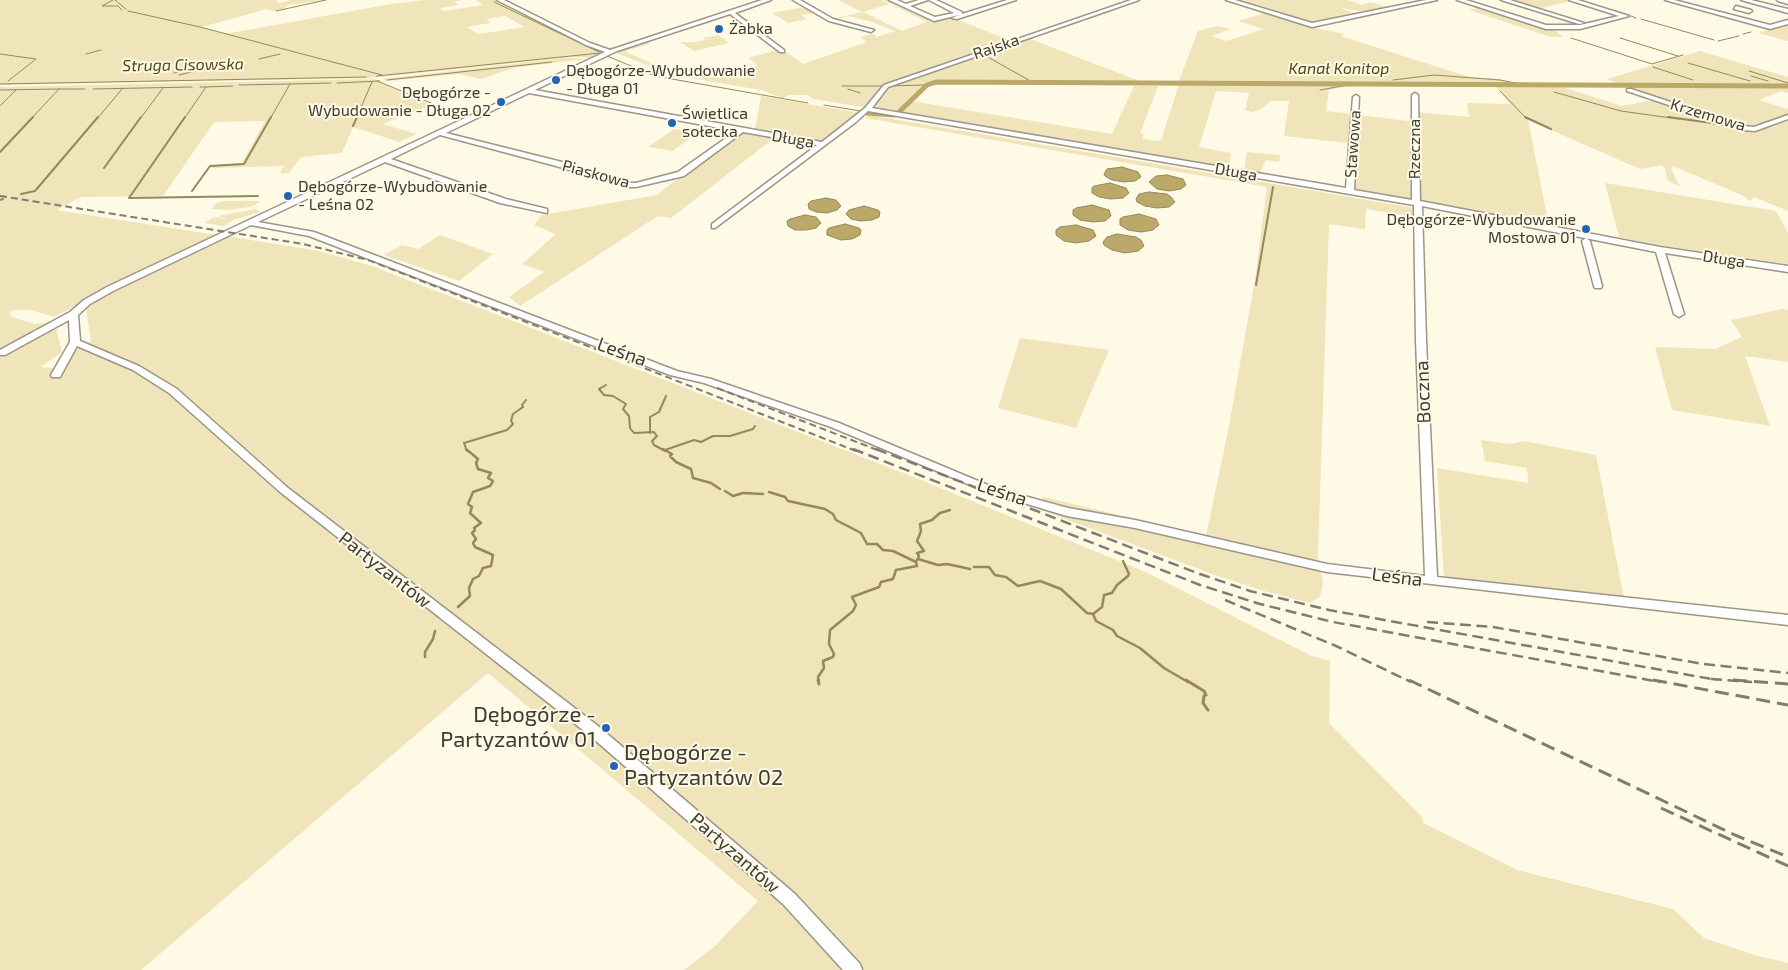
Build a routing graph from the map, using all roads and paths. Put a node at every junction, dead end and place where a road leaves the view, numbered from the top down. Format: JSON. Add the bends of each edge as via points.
{"nodes":[{"id":1,"x":500,"y":0,"type":"edge"},
{"id":2,"x":768,"y":0,"type":"edge"},
{"id":3,"x":796,"y":0,"type":"edge"},
{"id":4,"x":892,"y":0,"type":"edge"},
{"id":5,"x":925,"y":0,"type":"edge"},
{"id":6,"x":932,"y":0,"type":"edge"},
{"id":7,"x":1012,"y":0,"type":"edge"},
{"id":8,"x":1136,"y":0,"type":"edge"},
{"id":9,"x":1229,"y":0,"type":"edge"},
{"id":10,"x":1434,"y":0,"type":"edge"},
{"id":11,"x":1460,"y":0,"type":"edge"},
{"id":12,"x":1504,"y":0,"type":"edge"},
{"id":13,"x":1572,"y":0,"type":"edge"},
{"id":14,"x":1668,"y":0,"type":"edge"},
{"id":15,"x":1744,"y":0,"type":"edge"},
{"id":16,"x":1780,"y":0,"type":"edge"},
{"id":17,"x":1391,"y":2,"type":"dead end"},
{"id":18,"x":1788,"y":2,"type":"edge"},
{"id":19,"x":940,"y":3,"type":"junction"},
{"id":20,"x":984,"y":3,"type":"dead end"},
{"id":21,"x":904,"y":6,"type":"junction"},
{"id":22,"x":992,"y":6,"type":"junction"},
{"id":23,"x":1405,"y":7,"type":"junction"},
{"id":24,"x":949,"y":8,"type":"junction"},
{"id":25,"x":1736,"y":8,"type":"dead end"},
{"id":26,"x":915,"y":10,"type":"junction"},
{"id":27,"x":730,"y":12,"type":"junction"},
{"id":28,"x":1788,"y":12,"type":"edge"},
{"id":29,"x":925,"y":15,"type":"junction"},
{"id":30,"x":1725,"y":15,"type":"junction"},
{"id":31,"x":955,"y":18,"type":"dead end"},
{"id":32,"x":1788,"y":22,"type":"edge"},
{"id":33,"x":1587,"y":26,"type":"junction"},
{"id":34,"x":871,"y":30,"type":"dead end"},
{"id":35,"x":782,"y":51,"type":"dead end"},
{"id":36,"x":610,"y":52,"type":"junction"},
{"id":37,"x":1629,"y":90,"type":"dead end"},
{"id":38,"x":527,"y":91,"type":"junction"},
{"id":39,"x":1415,"y":95,"type":"dead end"},
{"id":40,"x":1356,"y":97,"type":"dead end"},
{"id":41,"x":867,"y":109,"type":"junction"},
{"id":42,"x":1788,"y":117,"type":"edge"},
{"id":43,"x":741,"y":130,"type":"junction"},
{"id":44,"x":438,"y":133,"type":"junction"},
{"id":45,"x":822,"y":144,"type":"junction"},
{"id":46,"x":385,"y":158,"type":"junction"},
{"id":47,"x":1350,"y":191,"type":"junction"},
{"id":48,"x":1417,"y":203,"type":"junction"},
{"id":49,"x":544,"y":211,"type":"dead end"},
{"id":50,"x":251,"y":223,"type":"junction"},
{"id":51,"x":715,"y":226,"type":"dead end"},
{"id":52,"x":1586,"y":241,"type":"dead end"},
{"id":53,"x":1660,"y":250,"type":"junction"},
{"id":54,"x":1788,"y":269,"type":"edge"},
{"id":55,"x":1598,"y":286,"type":"dead end"},
{"id":56,"x":73,"y":314,"type":"junction"},
{"id":57,"x":1679,"y":314,"type":"dead end"},
{"id":58,"x":75,"y":342,"type":"junction"},
{"id":59,"x":2,"y":353,"type":"dead end"},
{"id":60,"x":56,"y":375,"type":"dead end"},
{"id":61,"x":1431,"y":581,"type":"junction"},
{"id":62,"x":1788,"y":620,"type":"edge"},
{"id":63,"x":854,"y":970,"type":"edge"}],
"edges":[{"from":1,"to":36,"type":"street"},
{"from":2,"to":27,"type":"street"},
{"from":3,"to":34,"type":"street","via":[[831,20]]},
{"from":4,"to":21,"type":"street"},
{"from":5,"to":21,"type":"street"},
{"from":6,"to":19,"type":"street"},
{"from":7,"to":22,"type":"street"},
{"from":8,"to":41,"type":"street","name":"Rajska","via":[[892,83],[882,88]]},
{"from":9,"to":23,"type":"street","via":[[1312,25]]},
{"from":10,"to":23,"type":"street"},
{"from":11,"to":33,"type":"street","via":[[1543,26]]},
{"from":12,"to":33,"type":"street"},
{"from":13,"to":33,"type":"street","via":[[1626,16]]},
{"from":14,"to":30,"type":"street"},
{"from":15,"to":28,"type":"street"},
{"from":16,"to":18,"type":"street"},
{"from":17,"to":23,"type":"street"},
{"from":19,"to":24,"type":"street"},
{"from":19,"to":26,"type":"street"},
{"from":20,"to":22,"type":"street"},
{"from":21,"to":26,"type":"street"},
{"from":22,"to":31,"type":"street"},
{"from":24,"to":29,"type":"street"},
{"from":24,"to":29,"type":"street","via":[[960,13],[940,19]]},
{"from":25,"to":30,"type":"street","via":[[1746,10]]},
{"from":26,"to":29,"type":"street"},
{"from":27,"to":35,"type":"street"},
{"from":27,"to":36,"type":"street"},
{"from":30,"to":32,"type":"street","via":[[1770,27]]},
{"from":36,"to":38,"type":"street"},
{"from":37,"to":42,"type":"street","name":"Krzemowa","via":[[1743,128],[1756,129]]},
{"from":38,"to":43,"type":"street","name":"Długa"},
{"from":38,"to":44,"type":"street"},
{"from":39,"to":48,"type":"street","name":"Rzeczna"},
{"from":40,"to":47,"type":"street","name":"Stawowa"},
{"from":41,"to":45,"type":"street","name":"Długa"},
{"from":41,"to":47,"type":"street","name":"Długa"},
{"from":43,"to":44,"type":"street","name":"Piaskowa","via":[[681,174],[636,185]]},
{"from":43,"to":45,"type":"street","name":"Długa"},
{"from":44,"to":46,"type":"street"},
{"from":45,"to":51,"type":"street","name":"Długa"},
{"from":46,"to":49,"type":"street","via":[[504,201]]},
{"from":46,"to":50,"type":"street"},
{"from":47,"to":48,"type":"street","name":"Długa"},
{"from":48,"to":53,"type":"street","name":"Długa"},
{"from":48,"to":61,"type":"street","name":"Boczna"},
{"from":50,"to":56,"type":"street","via":[[101,294]]},
{"from":50,"to":61,"type":"street","name":"Leśna","via":[[312,234],[674,373],[835,425],[1015,498],[1327,568]]},
{"from":52,"to":55,"type":"street"},
{"from":53,"to":54,"type":"street","name":"Długa"},
{"from":53,"to":57,"type":"street"},
{"from":56,"to":58,"type":"street"},
{"from":56,"to":59,"type":"street"},
{"from":58,"to":60,"type":"street"},
{"from":58,"to":63,"type":"street","name":"Partyzantów","via":[[136,368],[172,391],[284,490],[593,730],[783,894]]},
{"from":61,"to":62,"type":"street","name":"Leśna"}]}
